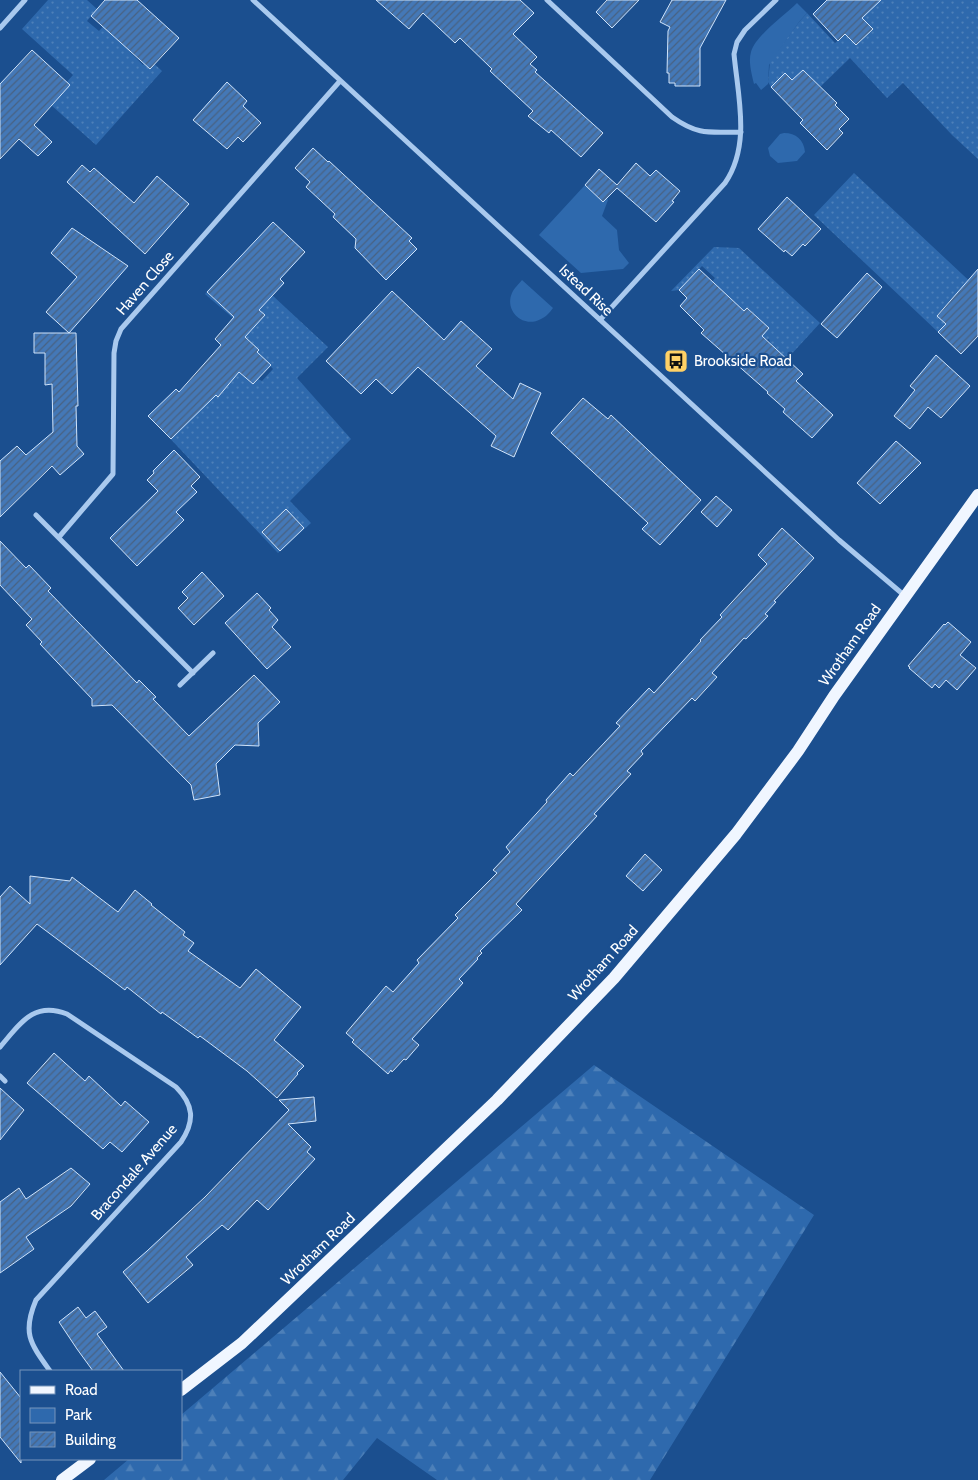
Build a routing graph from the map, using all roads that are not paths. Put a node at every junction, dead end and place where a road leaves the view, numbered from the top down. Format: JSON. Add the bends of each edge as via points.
{"nodes":[{"id":1,"x":25,"y":0,"type":"edge"},
{"id":2,"x":253,"y":0,"type":"edge"},
{"id":3,"x":547,"y":0,"type":"edge"},
{"id":4,"x":776,"y":0,"type":"edge"},
{"id":5,"x":0,"y":28,"type":"edge"},
{"id":6,"x":340,"y":81,"type":"junction"},
{"id":7,"x":741,"y":132,"type":"junction"},
{"id":8,"x":600,"y":320,"type":"junction"},
{"id":9,"x":978,"y":495,"type":"edge"},
{"id":10,"x":36,"y":515,"type":"dead end"},
{"id":11,"x":59,"y":537,"type":"junction"},
{"id":12,"x":904,"y":596,"type":"junction"},
{"id":13,"x":213,"y":653,"type":"dead end"},
{"id":14,"x":193,"y":673,"type":"junction"},
{"id":15,"x":180,"y":686,"type":"dead end"},
{"id":16,"x":0,"y":1047,"type":"edge"},
{"id":17,"x":49,"y":1370,"type":"edge"},
{"id":18,"x":182,"y":1389,"type":"edge"},
{"id":19,"x":89,"y":1460,"type":"edge"},
{"id":20,"x":62,"y":1480,"type":"edge"}],
"edges":[{"from":1,"to":5,"type":"street"},
{"from":2,"to":6,"type":"street","name":"Istead Rise"},
{"from":3,"to":7,"type":"street","via":[[682,124],[695,131]]},
{"from":4,"to":7,"type":"street","via":[[737,42],[734,54]]},
{"from":6,"to":8,"type":"street","name":"Istead Rise"},
{"from":6,"to":11,"type":"street","name":"Haven Close","via":[[121,329],[114,354],[113,474]]},
{"from":7,"to":8,"type":"street","via":[[733,171],[725,183]]},
{"from":8,"to":12,"type":"street","name":"Istead Rise"},
{"from":9,"to":12,"type":"main road","name":"Wrotham Road"},
{"from":10,"to":11,"type":"street"},
{"from":11,"to":14,"type":"street"},
{"from":12,"to":18,"type":"main road","name":"Wrotham Road","via":[[798,751],[736,834],[614,978],[497,1100],[242,1343]]},
{"from":13,"to":14,"type":"street"},
{"from":14,"to":15,"type":"street"},
{"from":16,"to":17,"type":"street","name":"Bracondale Avenue","via":[[25,1018],[34,1012],[55,1010],[67,1014],[176,1087],[190,1107],[191,1122],[181,1142],[36,1300],[29,1317],[28,1334],[36,1353]]},
{"from":19,"to":20,"type":"main road"}]}
